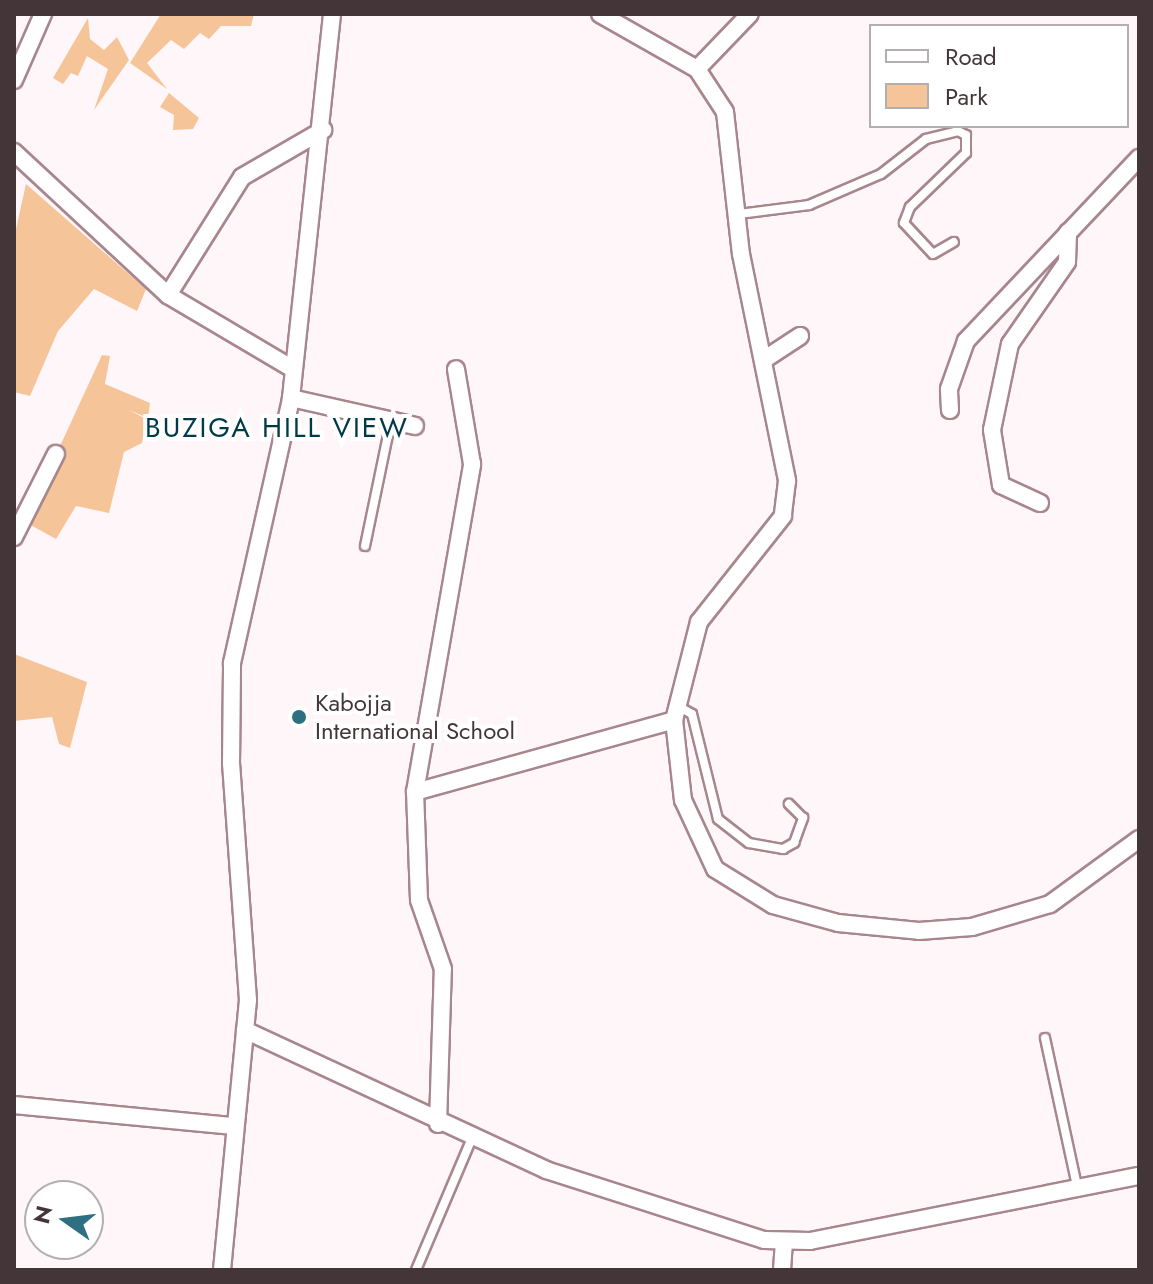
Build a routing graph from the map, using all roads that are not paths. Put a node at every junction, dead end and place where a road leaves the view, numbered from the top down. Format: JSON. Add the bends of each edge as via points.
{"nodes":[{"id":1,"x":43,"y":14,"type":"edge"},
{"id":2,"x":332,"y":14,"type":"edge"},
{"id":3,"x":600,"y":14,"type":"edge"},
{"id":4,"x":750,"y":14,"type":"edge"},
{"id":5,"x":697,"y":69,"type":"junction"},
{"id":6,"x":14,"y":80,"type":"edge"},
{"id":7,"x":323,"y":130,"type":"junction"},
{"id":8,"x":14,"y":152,"type":"edge"},
{"id":9,"x":1139,"y":158,"type":"edge"},
{"id":10,"x":739,"y":214,"type":"junction"},
{"id":11,"x":1068,"y":232,"type":"junction"},
{"id":12,"x":954,"y":242,"type":"dead end"},
{"id":13,"x":168,"y":295,"type":"junction"},
{"id":14,"x":800,"y":336,"type":"dead end"},
{"id":15,"x":765,"y":359,"type":"junction"},
{"id":16,"x":293,"y":369,"type":"junction"},
{"id":17,"x":456,"y":369,"type":"dead end"},
{"id":18,"x":291,"y":398,"type":"junction"},
{"id":19,"x":950,"y":410,"type":"dead end"},
{"id":20,"x":391,"y":421,"type":"junction"},
{"id":21,"x":415,"y":426,"type":"dead end"},
{"id":22,"x":56,"y":454,"type":"dead end"},
{"id":23,"x":1040,"y":503,"type":"dead end"},
{"id":24,"x":14,"y":537,"type":"edge"},
{"id":25,"x":365,"y":546,"type":"dead end"},
{"id":26,"x":675,"y":713,"type":"junction"},
{"id":27,"x":415,"y":792,"type":"junction"},
{"id":28,"x":789,"y":804,"type":"dead end"},
{"id":29,"x":1139,"y":839,"type":"edge"},
{"id":30,"x":245,"y":1030,"type":"junction"},
{"id":31,"x":1045,"y":1038,"type":"dead end"},
{"id":32,"x":14,"y":1105,"type":"edge"},
{"id":33,"x":438,"y":1124,"type":"junction"},
{"id":34,"x":231,"y":1126,"type":"junction"},
{"id":35,"x":472,"y":1138,"type":"junction"},
{"id":36,"x":1139,"y":1176,"type":"edge"},
{"id":37,"x":1078,"y":1192,"type":"junction"},
{"id":38,"x":784,"y":1242,"type":"junction"},
{"id":39,"x":222,"y":1270,"type":"edge"},
{"id":40,"x":416,"y":1270,"type":"edge"},
{"id":41,"x":782,"y":1270,"type":"edge"}],
"edges":[{"from":1,"to":6,"type":"street"},
{"from":2,"to":7,"type":"street"},
{"from":3,"to":5,"type":"street"},
{"from":4,"to":5,"type":"street"},
{"from":5,"to":10,"type":"street","via":[[725,112]]},
{"from":7,"to":13,"type":"street","via":[[242,177]]},
{"from":7,"to":16,"type":"street"},
{"from":8,"to":13,"type":"street"},
{"from":9,"to":11,"type":"street"},
{"from":10,"to":12,"type":"lane","via":[[809,205],[881,174],[926,139],[958,131],[966,135],[966,153],[910,207],[904,223],[933,254]]},
{"from":10,"to":15,"type":"street","via":[[741,254]]},
{"from":11,"to":19,"type":"street","via":[[959,352]]},
{"from":11,"to":23,"type":"street","via":[[1067,262],[1010,344],[992,430],[1001,485]]},
{"from":13,"to":16,"type":"street"},
{"from":14,"to":15,"type":"street"},
{"from":15,"to":26,"type":"street","via":[[787,502],[699,622]]},
{"from":16,"to":18,"type":"street"},
{"from":17,"to":27,"type":"street","via":[[472,464]]},
{"from":18,"to":20,"type":"street"},
{"from":18,"to":30,"type":"street","via":[[232,663]]},
{"from":20,"to":21,"type":"street"},
{"from":20,"to":25,"type":"lane"},
{"from":22,"to":24,"type":"street"},
{"from":26,"to":27,"type":"street"},
{"from":26,"to":28,"type":"lane","via":[[692,714],[718,819],[749,843],[783,849],[794,843],[803,818]]},
{"from":26,"to":29,"type":"street","via":[[683,800],[715,869],[744,894],[838,923],[919,931],[972,927],[1050,904]]},
{"from":27,"to":33,"type":"street","via":[[419,900],[443,969]]},
{"from":30,"to":33,"type":"street"},
{"from":30,"to":34,"type":"street"},
{"from":31,"to":37,"type":"lane"},
{"from":32,"to":34,"type":"street"},
{"from":33,"to":35,"type":"street"},
{"from":34,"to":39,"type":"street"},
{"from":35,"to":38,"type":"street","via":[[662,1211]]},
{"from":35,"to":40,"type":"lane"},
{"from":36,"to":37,"type":"street"},
{"from":37,"to":38,"type":"street"},
{"from":38,"to":41,"type":"street"}]}
